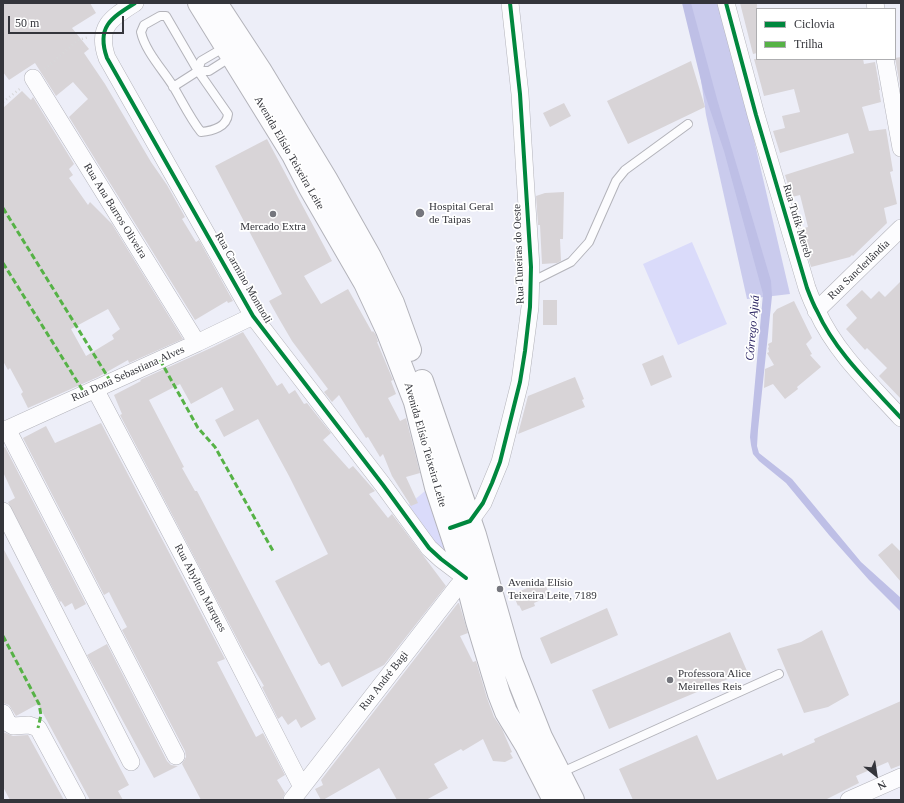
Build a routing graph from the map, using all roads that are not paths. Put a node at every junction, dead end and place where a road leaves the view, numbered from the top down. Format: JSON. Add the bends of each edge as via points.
{"nodes":[{"id":1,"x":135,"y":3,"type":"edge"},
{"id":2,"x":198,"y":3,"type":"edge"},
{"id":3,"x":216,"y":3,"type":"edge"},
{"id":4,"x":510,"y":3,"type":"edge"},
{"id":5,"x":726,"y":3,"type":"edge"},
{"id":6,"x":228,"y":52,"type":"junction"},
{"id":7,"x":885,"y":60,"type":"edge"},
{"id":8,"x":198,"y":71,"type":"junction"},
{"id":9,"x":252,"y":74,"type":"junction"},
{"id":10,"x":33,"y":78,"type":"road end"},
{"id":11,"x":173,"y":87,"type":"junction"},
{"id":12,"x":688,"y":124,"type":"dead end"},
{"id":13,"x":901,"y":148,"type":"edge"},
{"id":14,"x":901,"y":228,"type":"edge"},
{"id":15,"x":530,"y":283,"type":"junction"},
{"id":16,"x":816,"y":311,"type":"junction"},
{"id":17,"x":253,"y":316,"type":"junction"},
{"id":18,"x":197,"y":343,"type":"junction"},
{"id":19,"x":95,"y":390,"type":"junction"},
{"id":20,"x":421,"y":398,"type":"junction"},
{"id":21,"x":901,"y":418,"type":"edge"},
{"id":22,"x":5,"y":430,"type":"edge"},
{"id":23,"x":3,"y":511,"type":"edge"},
{"id":24,"x":470,"y":521,"type":"junction"},
{"id":25,"x":450,"y":528,"type":"junction"},
{"id":26,"x":475,"y":575,"type":"junction"},
{"id":27,"x":778,"y":674,"type":"dead end"},
{"id":28,"x":3,"y":713,"type":"edge"},
{"id":29,"x":176,"y":756,"type":"dead end"},
{"id":30,"x":131,"y":762,"type":"dead end"},
{"id":31,"x":560,"y":774,"type":"junction"},
{"id":32,"x":901,"y":777,"type":"edge"},
{"id":33,"x":297,"y":793,"type":"edge"},
{"id":34,"x":77,"y":800,"type":"edge"},
{"id":35,"x":554,"y":800,"type":"edge"},
{"id":36,"x":573,"y":800,"type":"edge"},
{"id":37,"x":849,"y":800,"type":"edge"}],
"edges":[{"from":1,"to":17,"type":"street","name":"Rua Carmino Montuoli","via":[[111,19],[103,34],[103,47],[114,72]]},
{"from":2,"to":6,"type":"main road","name":"Avenida Elísio Teixeira Leite"},
{"from":3,"to":9,"type":"main road","name":"Avenida Elísio Teixeira Leite"},
{"from":4,"to":15,"type":"street","name":"Rua Tuneiras do Oeste","via":[[526,176]]},
{"from":5,"to":16,"type":"street","name":"Rua Tufik Mereb","via":[[756,115]]},
{"from":6,"to":8,"type":"lane","via":[[209,71]]},
{"from":6,"to":8,"type":"lane","via":[[201,61]]},
{"from":6,"to":9,"type":"main road","name":"Avenida Elísio Teixeira Leite"},
{"from":7,"to":13,"type":"street"},
{"from":8,"to":11,"type":"lane"},
{"from":8,"to":11,"type":"lane","via":[[228,114],[222,125],[211,131],[201,132]]},
{"from":8,"to":11,"type":"lane","via":[[166,16],[160,16],[144,25],[142,37]]},
{"from":9,"to":20,"type":"main road","name":"Avenida Elísio Teixeira Leite","via":[[326,178],[373,264],[393,303]]},
{"from":10,"to":18,"type":"street","name":"Rua Ana Barros Oliveira"},
{"from":12,"to":15,"type":"lane","via":[[625,170],[616,180],[589,242],[571,262]]},
{"from":14,"to":16,"type":"street","name":"Rua Sanclerlândia"},
{"from":15,"to":24,"type":"street","name":"Rua Tuneiras do Oeste","via":[[524,359],[500,462],[483,503]]},
{"from":16,"to":21,"type":"street","name":"Rua Tufik Mereb","via":[[848,361]]},
{"from":17,"to":18,"type":"street","name":"Rua Dona Sebastiana Alves"},
{"from":17,"to":26,"type":"street","name":"Rua Carmino Montuoli","via":[[429,548],[441,560]]},
{"from":18,"to":19,"type":"street","name":"Rua Dona Sebastiana Alves"},
{"from":19,"to":22,"type":"street","name":"Rua Dona Sebastiana Alves"},
{"from":19,"to":33,"type":"street","name":"Rua Ahylton Marques","via":[[204,595]]},
{"from":20,"to":24,"type":"main road","name":"Avenida Elísio Teixeira Leite"},
{"from":20,"to":25,"type":"main road","name":"Avenida Elísio Teixeira Leite","via":[[436,487]]},
{"from":22,"to":29,"type":"street"},
{"from":23,"to":30,"type":"street"},
{"from":24,"to":25,"type":"street"},
{"from":24,"to":26,"type":"main road","name":"Avenida Elísio Teixeira Leite"},
{"from":25,"to":26,"type":"main road","name":"Avenida Elísio Teixeira Leite"},
{"from":26,"to":31,"type":"main road","name":"Avenida Elísio Teixeira Leite","via":[[541,737]]},
{"from":26,"to":33,"type":"street","name":"Rua André Bagi"},
{"from":26,"to":35,"type":"main road","name":"Avenida Elísio Teixeira Leite","via":[[477,621],[506,712]]},
{"from":27,"to":31,"type":"lane"},
{"from":28,"to":34,"type":"street","via":[[8,723],[13,726],[29,725],[38,728]]},
{"from":31,"to":36,"type":"main road","name":"Avenida Elísio Teixeira Leite"},
{"from":32,"to":37,"type":"street"}]}
